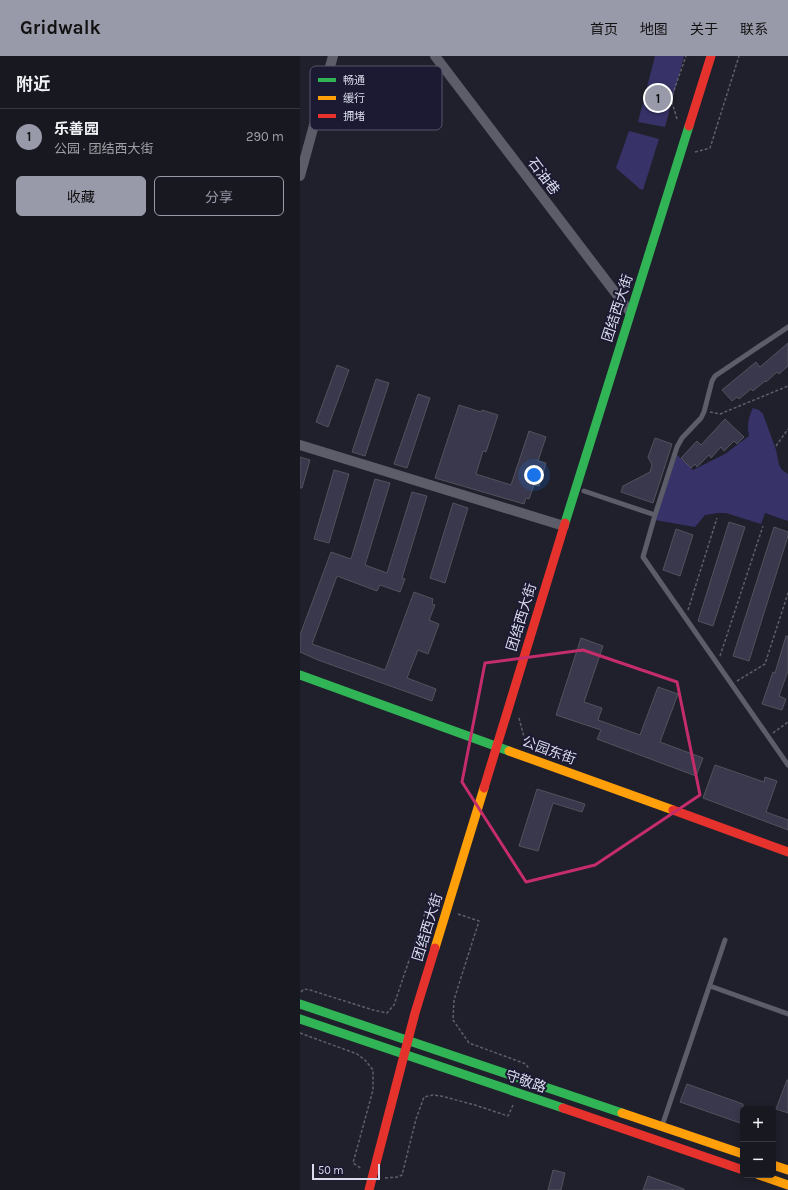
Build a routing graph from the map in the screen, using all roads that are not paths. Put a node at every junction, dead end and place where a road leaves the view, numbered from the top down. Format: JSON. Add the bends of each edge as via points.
{"nodes":[{"id":1,"x":333,"y":56,"type":"edge"},
{"id":2,"x":435,"y":56,"type":"edge"},
{"id":3,"x":711,"y":56,"type":"edge"},
{"id":4,"x":330,"y":66,"type":"edge"},
{"id":5,"x":313,"y":130,"type":"edge"},
{"id":6,"x":300,"y":176,"type":"edge"},
{"id":7,"x":630,"y":312,"type":"junction"},
{"id":8,"x":638,"y":321,"type":"dead end"},
{"id":9,"x":788,"y":327,"type":"edge"},
{"id":10,"x":300,"y":445,"type":"edge"},
{"id":11,"x":584,"y":491,"type":"junction"},
{"id":12,"x":655,"y":514,"type":"junction"},
{"id":13,"x":564,"y":526,"type":"junction"},
{"id":14,"x":300,"y":675,"type":"edge"},
{"id":15,"x":522,"y":696,"type":"dead end"},
{"id":16,"x":496,"y":746,"type":"junction"},
{"id":17,"x":788,"y":764,"type":"edge"},
{"id":18,"x":788,"y":852,"type":"edge"},
{"id":19,"x":725,"y":940,"type":"dead end"},
{"id":20,"x":710,"y":986,"type":"junction"},
{"id":21,"x":300,"y":1004,"type":"edge"},
{"id":22,"x":788,"y":1014,"type":"edge"},
{"id":23,"x":300,"y":1019,"type":"edge"},
{"id":24,"x":414,"y":1040,"type":"junction"},
{"id":25,"x":408,"y":1056,"type":"junction"},
{"id":26,"x":661,"y":1127,"type":"junction"},
{"id":27,"x":740,"y":1153,"type":"edge"},
{"id":28,"x":776,"y":1166,"type":"edge"},
{"id":29,"x":740,"y":1169,"type":"edge"},
{"id":30,"x":788,"y":1170,"type":"edge"},
{"id":31,"x":377,"y":1177,"type":"junction"},
{"id":32,"x":768,"y":1178,"type":"edge"},
{"id":33,"x":788,"y":1185,"type":"edge"},
{"id":34,"x":368,"y":1190,"type":"edge"},
{"id":35,"x":378,"y":1190,"type":"edge"}],
"edges":[{"from":1,"to":4,"type":"street"},
{"from":2,"to":7,"type":"street","name":"石油巷"},
{"from":3,"to":7,"type":"main road","name":"团结西大街"},
{"from":5,"to":6,"type":"street"},
{"from":7,"to":13,"type":"main road","name":"团结西大街"},
{"from":8,"to":11,"type":"main road","name":"团结西大街"},
{"from":9,"to":12,"type":"lane","via":[[717,374],[712,381],[701,418],[677,447]]},
{"from":10,"to":13,"type":"street"},
{"from":11,"to":12,"type":"lane"},
{"from":11,"to":15,"type":"main road","name":"团结西大街"},
{"from":12,"to":17,"type":"lane","via":[[643,557]]},
{"from":13,"to":16,"type":"main road","name":"团结西大街"},
{"from":14,"to":16,"type":"main road","name":"公园东街"},
{"from":16,"to":18,"type":"main road","name":"公园东街"},
{"from":16,"to":24,"type":"main road","name":"团结西大街","via":[[446,910]]},
{"from":19,"to":20,"type":"lane"},
{"from":20,"to":22,"type":"lane"},
{"from":20,"to":26,"type":"lane"},
{"from":21,"to":24,"type":"main road","name":"守敬路"},
{"from":23,"to":25,"type":"main road","name":"守敬路"},
{"from":24,"to":25,"type":"main road","name":"团结西大街"},
{"from":24,"to":26,"type":"main road","name":"守敬路"},
{"from":25,"to":29,"type":"main road","name":"守敬路"},
{"from":25,"to":31,"type":"main road","name":"团结西大街"},
{"from":26,"to":27,"type":"main road","name":"守敬路"},
{"from":28,"to":30,"type":"main road"},
{"from":31,"to":34,"type":"main road","name":"团结西大街"},
{"from":31,"to":35,"type":"main road","name":"团结西大街"},
{"from":32,"to":33,"type":"main road"}]}
